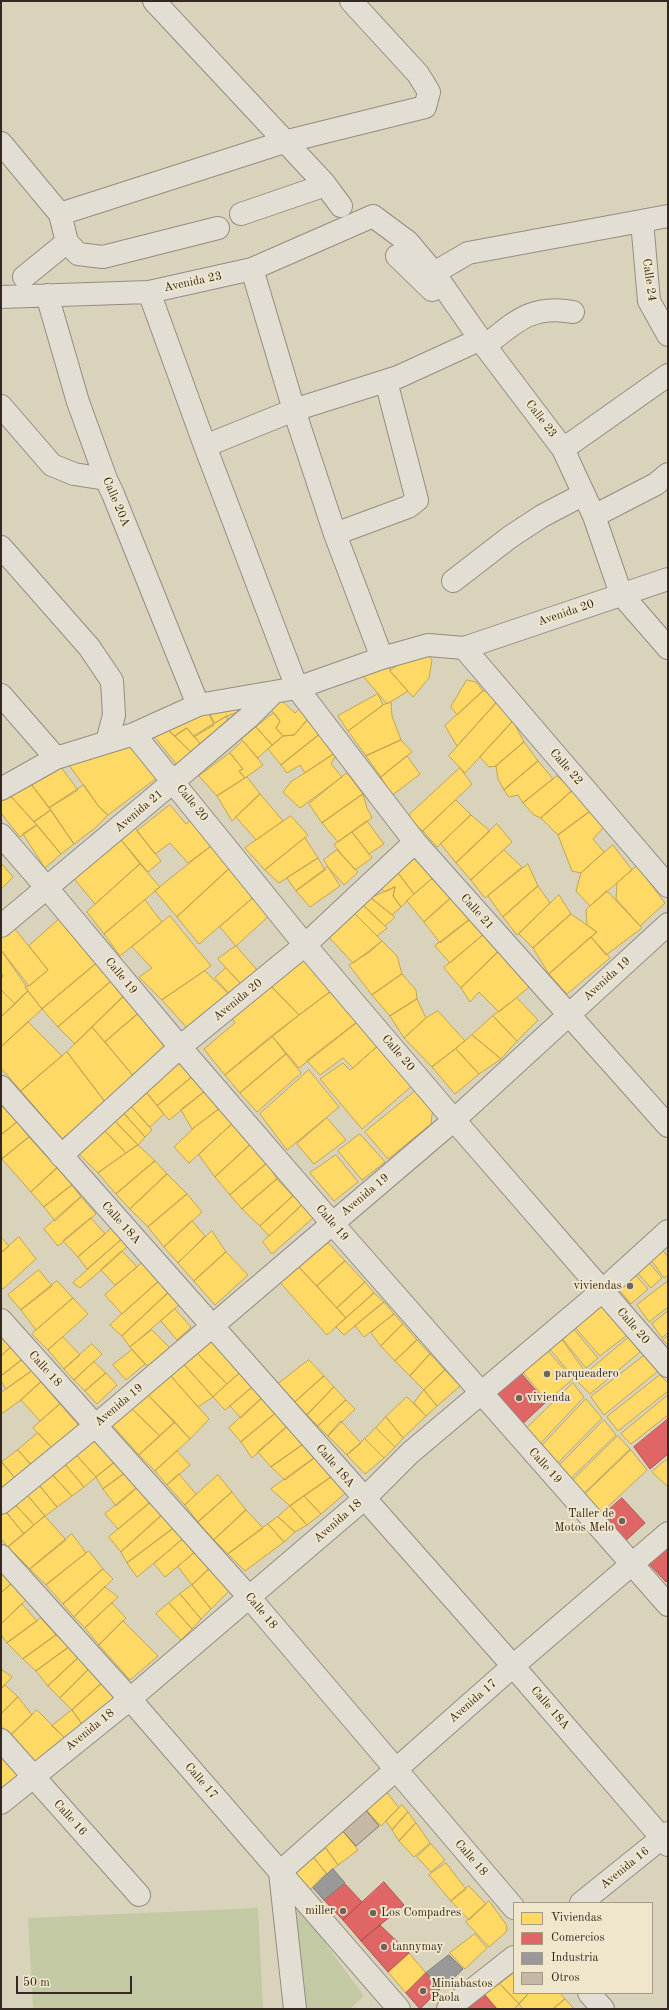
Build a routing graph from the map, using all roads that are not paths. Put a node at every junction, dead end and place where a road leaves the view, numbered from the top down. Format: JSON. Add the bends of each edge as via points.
{"nodes":[{"id":1,"x":154,"y":1,"type":"edge"},
{"id":2,"x":350,"y":1,"type":"edge"},
{"id":3,"x":284,"y":142,"type":"junction"},
{"id":4,"x":1,"y":143,"type":"edge"},
{"id":5,"x":324,"y":183,"type":"junction"},
{"id":6,"x":341,"y":206,"type":"dead end"},
{"id":7,"x":60,"y":214,"type":"junction"},
{"id":8,"x":241,"y":214,"type":"dead end"},
{"id":9,"x":373,"y":216,"type":"joint"},
{"id":10,"x":668,"y":216,"type":"edge"},
{"id":11,"x":642,"y":221,"type":"junction"},
{"id":12,"x":218,"y":228,"type":"dead end"},
{"id":13,"x":67,"y":242,"type":"junction"},
{"id":14,"x":403,"y":249,"type":"junction"},
{"id":15,"x":252,"y":269,"type":"junction"},
{"id":16,"x":434,"y":273,"type":"junction"},
{"id":17,"x":24,"y":276,"type":"dead end"},
{"id":18,"x":149,"y":292,"type":"junction"},
{"id":19,"x":48,"y":295,"type":"junction"},
{"id":20,"x":1,"y":297,"type":"edge"},
{"id":21,"x":573,"y":312,"type":"dead end"},
{"id":22,"x":668,"y":335,"type":"edge"},
{"id":23,"x":478,"y":336,"type":"junction"},
{"id":24,"x":668,"y":375,"type":"edge"},
{"id":25,"x":386,"y":381,"type":"junction"},
{"id":26,"x":1,"y":406,"type":"edge"},
{"id":27,"x":294,"y":410,"type":"junction"},
{"id":28,"x":205,"y":446,"type":"junction"},
{"id":29,"x":563,"y":449,"type":"junction"},
{"id":30,"x":668,"y":474,"type":"edge"},
{"id":31,"x":106,"y":479,"type":"junction"},
{"id":32,"x":584,"y":494,"type":"junction"},
{"id":33,"x":594,"y":516,"type":"junction"},
{"id":34,"x":335,"y":534,"type":"junction"},
{"id":35,"x":1,"y":547,"type":"edge"},
{"id":36,"x":668,"y":578,"type":"edge"},
{"id":37,"x":452,"y":581,"type":"dead end"},
{"id":38,"x":621,"y":594,"type":"junction"},
{"id":39,"x":464,"y":648,"type":"junction"},
{"id":40,"x":668,"y":648,"type":"edge"},
{"id":41,"x":382,"y":658,"type":"junction"},
{"id":42,"x":297,"y":688,"type":"junction"},
{"id":43,"x":274,"y":692,"type":"junction"},
{"id":44,"x":1,"y":694,"type":"edge"},
{"id":45,"x":198,"y":705,"type":"junction"},
{"id":46,"x":134,"y":734,"type":"junction"},
{"id":47,"x":107,"y":742,"type":"junction"},
{"id":48,"x":56,"y":758,"type":"junction"},
{"id":49,"x":174,"y":781,"type":"junction"},
{"id":50,"x":1,"y":789,"type":"edge"},
{"id":51,"x":1,"y":835,"type":"edge"},
{"id":52,"x":415,"y":842,"type":"junction"},
{"id":53,"x":668,"y":886,"type":"edge"},
{"id":54,"x":47,"y":888,"type":"junction"},
{"id":55,"x":668,"y":924,"type":"edge"},
{"id":56,"x":1,"y":926,"type":"edge"},
{"id":57,"x":305,"y":945,"type":"junction"},
{"id":58,"x":568,"y":1014,"type":"junction"},
{"id":59,"x":180,"y":1047,"type":"junction"},
{"id":60,"x":1,"y":1087,"type":"edge"},
{"id":61,"x":454,"y":1120,"type":"junction"},
{"id":62,"x":668,"y":1126,"type":"edge"},
{"id":63,"x":61,"y":1156,"type":"junction"},
{"id":64,"x":332,"y":1223,"type":"junction"},
{"id":65,"x":668,"y":1232,"type":"edge"},
{"id":66,"x":602,"y":1291,"type":"junction"},
{"id":67,"x":1,"y":1320,"type":"edge"},
{"id":68,"x":213,"y":1325,"type":"junction"},
{"id":69,"x":668,"y":1366,"type":"edge"},
{"id":70,"x":481,"y":1394,"type":"junction"},
{"id":71,"x":95,"y":1426,"type":"junction"},
{"id":72,"x":364,"y":1499,"type":"junction"},
{"id":73,"x":1,"y":1503,"type":"edge"},
{"id":74,"x":668,"y":1533,"type":"edge"},
{"id":75,"x":1,"y":1556,"type":"edge"},
{"id":76,"x":633,"y":1564,"type":"junction"},
{"id":77,"x":249,"y":1597,"type":"junction"},
{"id":78,"x":668,"y":1605,"type":"edge"},
{"id":79,"x":513,"y":1666,"type":"junction"},
{"id":80,"x":130,"y":1699,"type":"junction"},
{"id":81,"x":1,"y":1740,"type":"edge"},
{"id":82,"x":395,"y":1770,"type":"junction"},
{"id":83,"x":33,"y":1777,"type":"junction"},
{"id":84,"x":1,"y":1803,"type":"edge"},
{"id":85,"x":666,"y":1839,"type":"edge"},
{"id":86,"x":280,"y":1872,"type":"junction"},
{"id":87,"x":139,"y":1895,"type":"dead end"},
{"id":88,"x":582,"y":1902,"type":"edge"},
{"id":89,"x":513,"y":1907,"type":"edge"},
{"id":90,"x":513,"y":1958,"type":"edge"},
{"id":91,"x":590,"y":1994,"type":"edge"},
{"id":92,"x":295,"y":2009,"type":"edge"},
{"id":93,"x":399,"y":2009,"type":"edge"},
{"id":94,"x":448,"y":2009,"type":"edge"},
{"id":95,"x":603,"y":2009,"type":"edge"}],
"edges":[{"from":1,"to":3,"type":"street"},
{"from":2,"to":3,"type":"street","via":[[418,74],[429,92],[425,106]]},
{"from":3,"to":5,"type":"street"},
{"from":3,"to":7,"type":"street"},
{"from":4,"to":7,"type":"street"},
{"from":5,"to":6,"type":"street"},
{"from":5,"to":8,"type":"street","via":[[317,188]]},
{"from":7,"to":13,"type":"street"},
{"from":9,"to":14,"type":"street","name":"Calle 23"},
{"from":9,"to":15,"type":"street","name":"Avenida 23"},
{"from":10,"to":11,"type":"street"},
{"from":11,"to":16,"type":"street","via":[[468,253]]},
{"from":11,"to":22,"type":"street","name":"Calle 24","via":[[650,301]]},
{"from":12,"to":13,"type":"street","via":[[103,257],[78,254]]},
{"from":13,"to":17,"type":"street"},
{"from":14,"to":16,"type":"street","name":"Calle 23"},
{"from":14,"to":23,"type":"street","via":[[459,318]]},
{"from":15,"to":18,"type":"street","name":"Avenida 23"},
{"from":15,"to":27,"type":"street"},
{"from":16,"to":23,"type":"street","name":"Calle 23"},
{"from":18,"to":19,"type":"street","name":"Avenida 23"},
{"from":18,"to":28,"type":"street","name":"Calle 21"},
{"from":19,"to":20,"type":"street","name":"Avenida 23"},
{"from":19,"to":31,"type":"street","name":"Calle 20A","via":[[78,402]]},
{"from":21,"to":23,"type":"street","via":[[556,309],[533,313]]},
{"from":23,"to":25,"type":"street"},
{"from":23,"to":29,"type":"street","name":"Calle 23"},
{"from":24,"to":29,"type":"street"},
{"from":25,"to":27,"type":"street"},
{"from":25,"to":34,"type":"street","via":[[416,500],[408,507]]},
{"from":26,"to":31,"type":"street","via":[[52,466],[74,474]]},
{"from":27,"to":28,"type":"street"},
{"from":27,"to":34,"type":"street"},
{"from":28,"to":42,"type":"street","name":"Calle 21"},
{"from":29,"to":32,"type":"street","name":"Calle 23"},
{"from":30,"to":33,"type":"street","via":[[656,484]]},
{"from":31,"to":45,"type":"street","name":"Calle 20A"},
{"from":32,"to":33,"type":"street","name":"Calle 23"},
{"from":32,"to":37,"type":"street","via":[[516,533]]},
{"from":33,"to":38,"type":"street","name":"Calle 23"},
{"from":34,"to":41,"type":"street"},
{"from":35,"to":47,"type":"street","via":[[90,646],[112,681],[114,715]]},
{"from":36,"to":38,"type":"street","name":"Avenida 20"},
{"from":38,"to":39,"type":"street","name":"Avenida 20"},
{"from":38,"to":40,"type":"street","name":"Calle 23"},
{"from":39,"to":41,"type":"street","via":[[428,645]]},
{"from":39,"to":53,"type":"street","name":"Calle 22"},
{"from":41,"to":42,"type":"street"},
{"from":42,"to":43,"type":"street"},
{"from":42,"to":52,"type":"street","name":"Calle 21"},
{"from":43,"to":45,"type":"street"},
{"from":43,"to":49,"type":"street","name":"Avenida 21","via":[[249,717]]},
{"from":44,"to":48,"type":"street"},
{"from":45,"to":46,"type":"street"},
{"from":46,"to":47,"type":"street"},
{"from":46,"to":49,"type":"street","name":"Calle 20"},
{"from":47,"to":48,"type":"street"},
{"from":48,"to":50,"type":"street"},
{"from":49,"to":54,"type":"street","name":"Avenida 21"},
{"from":49,"to":57,"type":"street","name":"Calle 20"},
{"from":51,"to":54,"type":"street","name":"Calle 19"},
{"from":52,"to":57,"type":"street","name":"Avenida 20"},
{"from":52,"to":58,"type":"street","name":"Calle 21"},
{"from":54,"to":56,"type":"street","name":"Avenida 21"},
{"from":54,"to":59,"type":"street","name":"Calle 19"},
{"from":55,"to":58,"type":"street","name":"Avenida 19"},
{"from":57,"to":59,"type":"street","name":"Avenida 20"},
{"from":57,"to":61,"type":"street","name":"Calle 20"},
{"from":58,"to":61,"type":"street","name":"Avenida 19"},
{"from":58,"to":62,"type":"street","name":"Calle 21"},
{"from":59,"to":63,"type":"street","name":"Avenida 20"},
{"from":59,"to":64,"type":"street","name":"Calle 19"},
{"from":60,"to":63,"type":"street","name":"Calle 18A"},
{"from":61,"to":64,"type":"street","name":"Avenida 19"},
{"from":61,"to":66,"type":"street","name":"Calle 20"},
{"from":63,"to":68,"type":"street","name":"Calle 18A"},
{"from":64,"to":68,"type":"street","name":"Avenida 19"},
{"from":64,"to":70,"type":"street","name":"Calle 19"},
{"from":65,"to":66,"type":"street","name":"Avenida 18"},
{"from":66,"to":69,"type":"street","name":"Calle 20"},
{"from":66,"to":70,"type":"street","name":"Avenida 18"},
{"from":67,"to":71,"type":"street","name":"Calle 18"},
{"from":68,"to":71,"type":"street","name":"Avenida 19"},
{"from":68,"to":72,"type":"street","name":"Calle 18A"},
{"from":70,"to":72,"type":"street","name":"Avenida 18","via":[[410,1453]]},
{"from":70,"to":76,"type":"street","name":"Calle 19"},
{"from":71,"to":73,"type":"street","name":"Avenida 19"},
{"from":71,"to":77,"type":"street","name":"Calle 18"},
{"from":72,"to":77,"type":"street","name":"Avenida 18"},
{"from":72,"to":79,"type":"street","name":"Calle 18A"},
{"from":74,"to":76,"type":"street","name":"Avenida 17"},
{"from":75,"to":80,"type":"street","name":"Calle 17"},
{"from":76,"to":78,"type":"street","name":"Calle 19"},
{"from":76,"to":79,"type":"street","name":"Avenida 17"},
{"from":77,"to":80,"type":"street","name":"Avenida 18"},
{"from":77,"to":82,"type":"street","name":"Calle 18"},
{"from":79,"to":82,"type":"street","name":"Avenida 17"},
{"from":79,"to":85,"type":"street","name":"Calle 18A"},
{"from":80,"to":83,"type":"street","name":"Avenida 18"},
{"from":80,"to":86,"type":"street","name":"Calle 17"},
{"from":81,"to":83,"type":"street","name":"Calle 16"},
{"from":82,"to":86,"type":"street","name":"Avenida 17"},
{"from":82,"to":89,"type":"street","name":"Calle 18"},
{"from":83,"to":84,"type":"street","name":"Avenida 18"},
{"from":83,"to":87,"type":"street","name":"Calle 16"},
{"from":85,"to":88,"type":"street","name":"Avenida 16"},
{"from":86,"to":92,"type":"street"},
{"from":86,"to":93,"type":"street","name":"Calle 17"},
{"from":90,"to":94,"type":"street"},
{"from":91,"to":95,"type":"street"}]}
